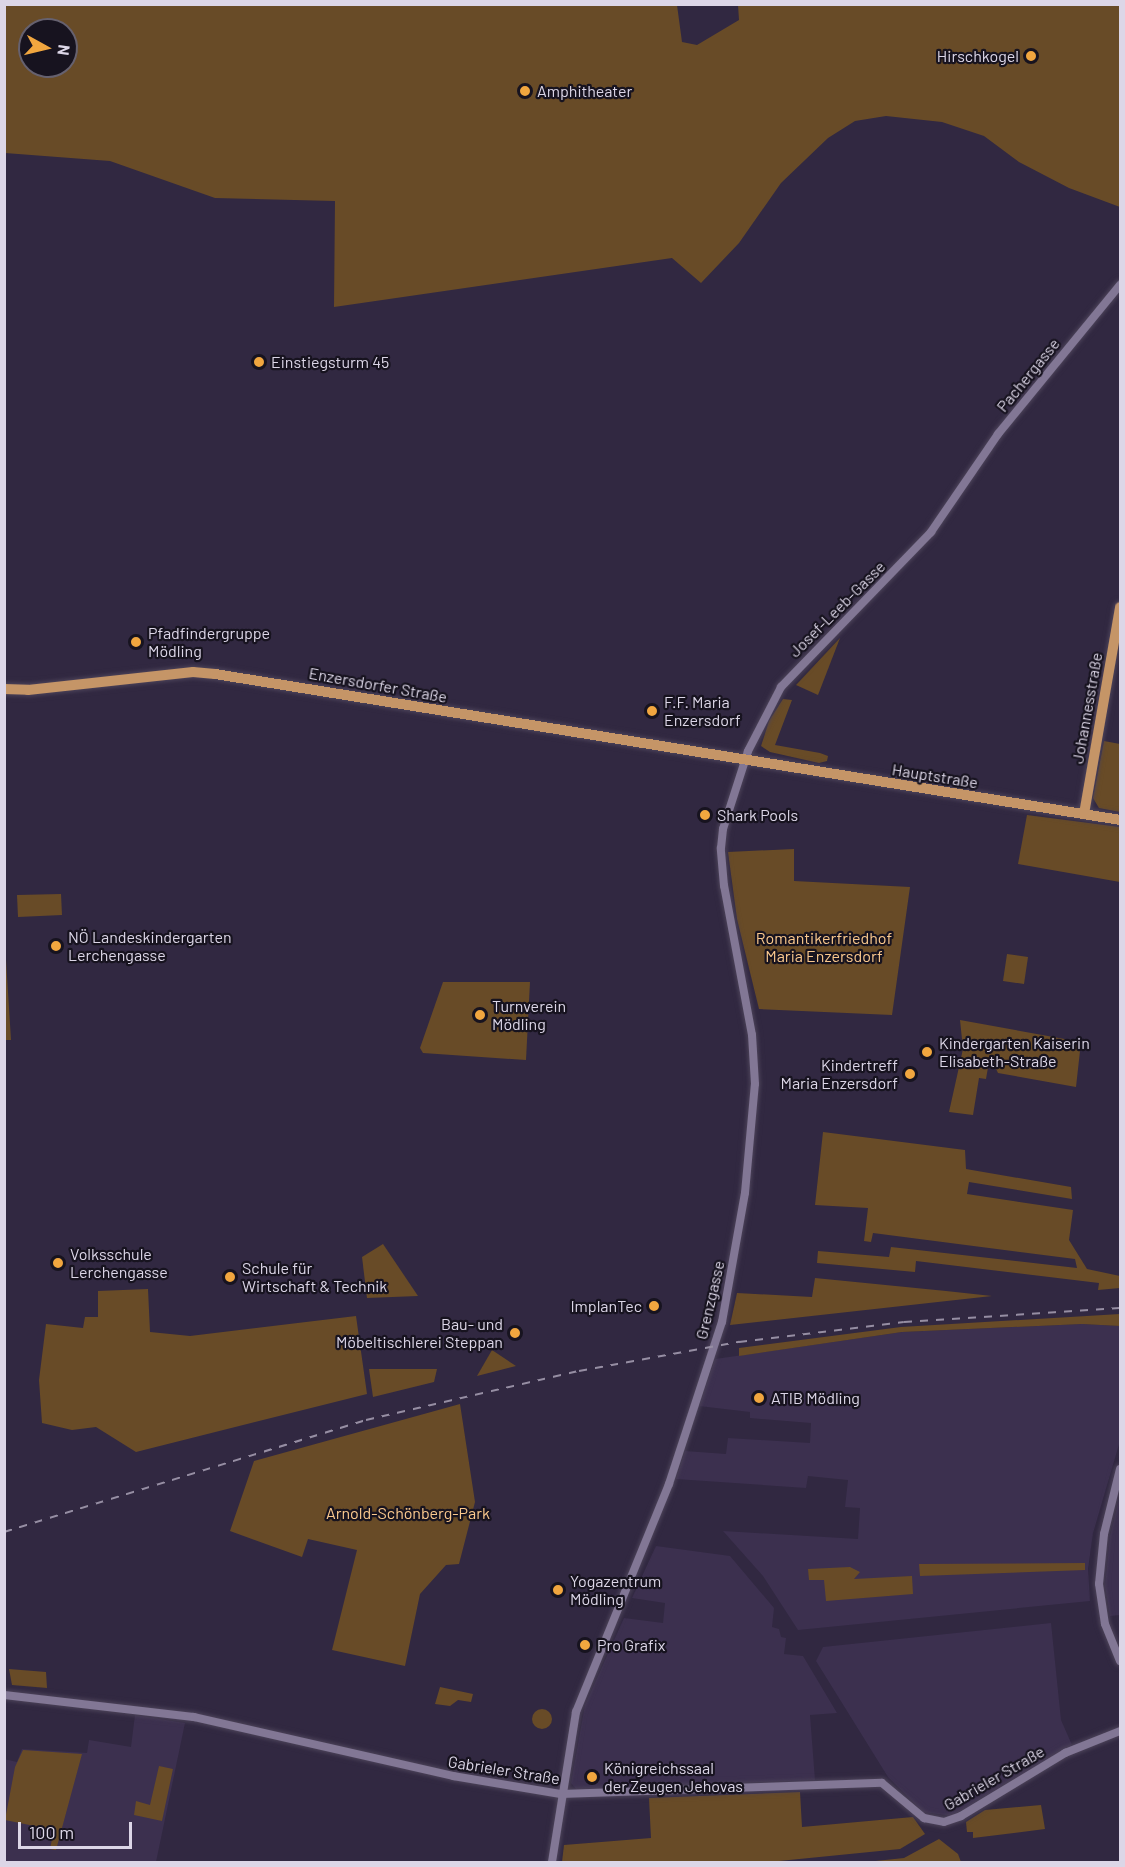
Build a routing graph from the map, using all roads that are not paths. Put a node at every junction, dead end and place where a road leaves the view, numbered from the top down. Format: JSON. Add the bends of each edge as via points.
{"nodes":[{"id":1,"x":1120,"y":285,"type":"edge"},
{"id":2,"x":960,"y":485,"type":"joint"},
{"id":3,"x":1120,"y":607,"type":"edge"},
{"id":4,"x":4,"y":689,"type":"edge"},
{"id":5,"x":745,"y":760,"type":"junction"},
{"id":6,"x":1084,"y":814,"type":"junction"},
{"id":7,"x":1120,"y":820,"type":"edge"},
{"id":8,"x":1120,"y":1469,"type":"edge"},
{"id":9,"x":1120,"y":1661,"type":"edge"},
{"id":10,"x":4,"y":1695,"type":"edge"},
{"id":11,"x":1120,"y":1725,"type":"edge"},
{"id":12,"x":1117,"y":1731,"type":"edge"},
{"id":13,"x":561,"y":1794,"type":"junction"},
{"id":14,"x":552,"y":1863,"type":"edge"}],
"edges":[{"from":1,"to":2,"type":"street","name":"Pachergasse"},
{"from":2,"to":5,"type":"street","name":"Josef-Leeb-Gasse","via":[[931,532],[781,687],[760,722]]},
{"from":3,"to":6,"type":"main road","name":"Johannesstraße"},
{"from":4,"to":5,"type":"main road","name":"Enzersdorfer Straße","via":[[28,690],[193,672]]},
{"from":5,"to":6,"type":"main road","name":"Hauptstraße"},
{"from":5,"to":13,"type":"street","name":"Grenzgasse","via":[[723,829],[721,848],[724,886],[752,1035],[755,1084],[744,1193],[722,1322],[669,1484],[576,1712]]},
{"from":6,"to":7,"type":"main road","name":"Hauptstraße"},
{"from":8,"to":9,"type":"street","via":[[1104,1534],[1099,1584],[1105,1624]]},
{"from":10,"to":13,"type":"street","name":"Gabrieler Straße","via":[[194,1717],[453,1776]]},
{"from":11,"to":12,"type":"street","name":"Gabrieler Straße"},
{"from":12,"to":13,"type":"street","name":"Gabrieler Straße","via":[[1065,1753],[961,1816],[944,1822],[924,1818],[882,1783]]},
{"from":13,"to":14,"type":"street","name":"Grenzgasse"}]}
